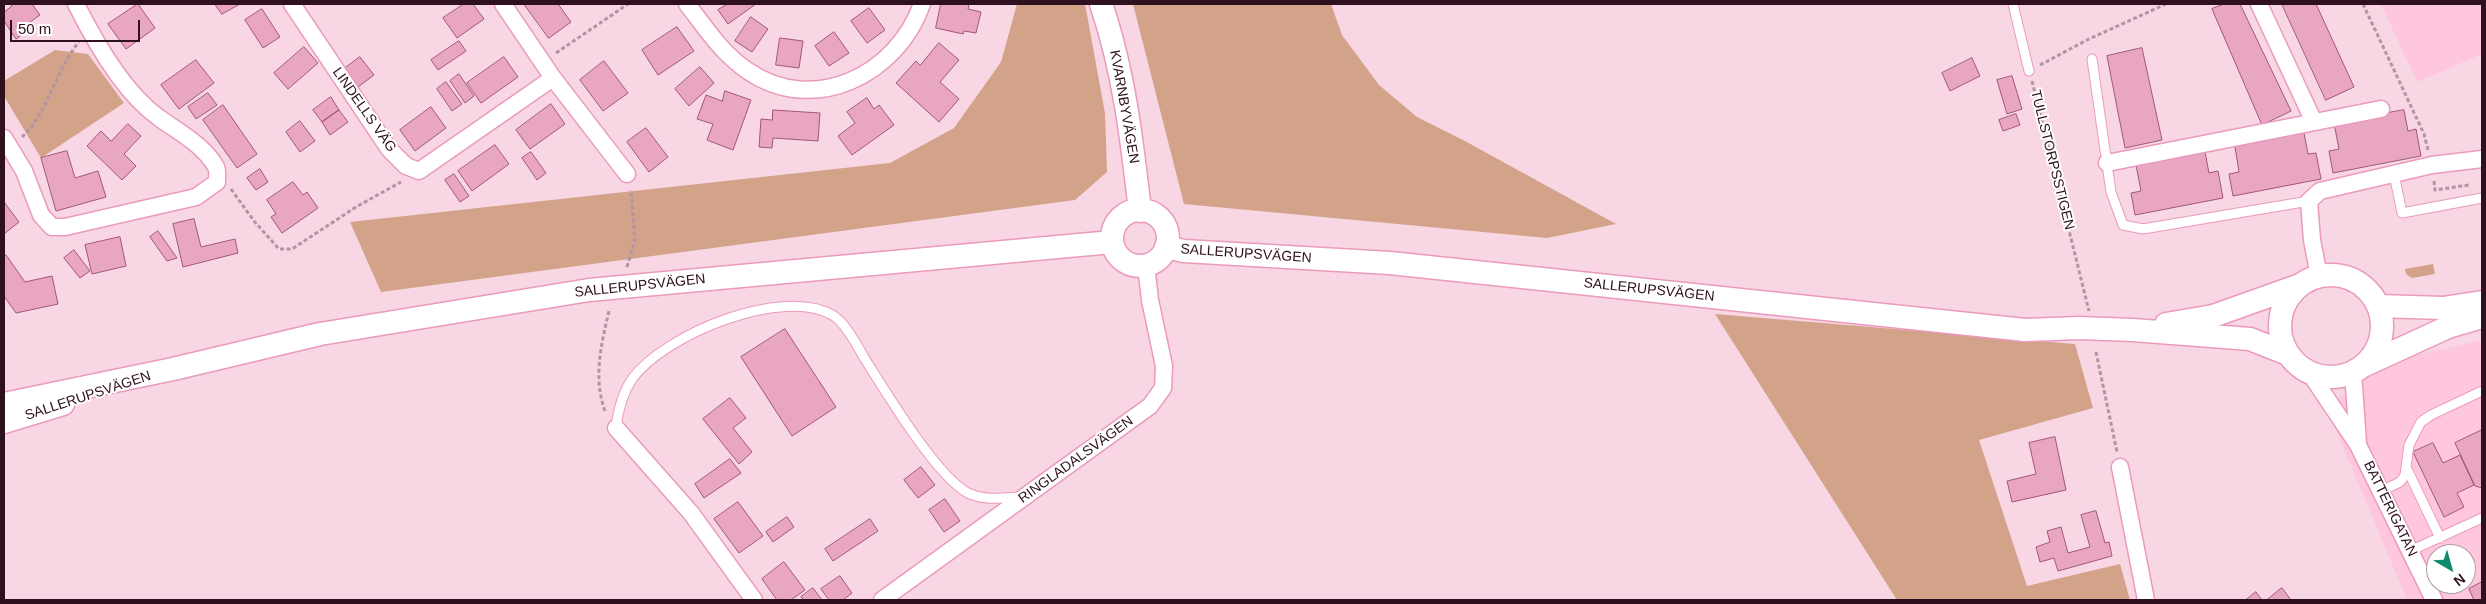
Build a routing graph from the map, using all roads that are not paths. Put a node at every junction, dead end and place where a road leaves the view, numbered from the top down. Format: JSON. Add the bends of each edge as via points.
{"nodes":[{"id":1,"x":76,"y":4,"type":"edge"},
{"id":2,"x":292,"y":4,"type":"edge"},
{"id":3,"x":503,"y":4,"type":"edge"},
{"id":4,"x":687,"y":4,"type":"edge"},
{"id":5,"x":922,"y":4,"type":"edge"},
{"id":6,"x":1101,"y":4,"type":"edge"},
{"id":7,"x":2014,"y":4,"type":"edge"},
{"id":8,"x":2259,"y":4,"type":"edge"},
{"id":9,"x":2092,"y":59,"type":"dead end"},
{"id":10,"x":2029,"y":71,"type":"road end"},
{"id":11,"x":553,"y":78,"type":"junction"},
{"id":12,"x":2381,"y":109,"type":"dead end"},
{"id":13,"x":2314,"y":122,"type":"junction"},
{"id":14,"x":7,"y":142,"type":"edge"},
{"id":15,"x":2482,"y":159,"type":"edge"},
{"id":16,"x":2107,"y":163,"type":"junction"},
{"id":17,"x":627,"y":174,"type":"road end"},
{"id":18,"x":2394,"y":174,"type":"junction"},
{"id":19,"x":2482,"y":198,"type":"edge"},
{"id":20,"x":2308,"y":200,"type":"junction"},
{"id":21,"x":1140,"y":210,"type":"junction"},
{"id":22,"x":1112,"y":242,"type":"junction"},
{"id":23,"x":1166,"y":247,"type":"junction"},
{"id":24,"x":1146,"y":265,"type":"junction"},
{"id":25,"x":2310,"y":280,"type":"junction"},
{"id":26,"x":2482,"y":302,"type":"edge"},
{"id":27,"x":2378,"y":306,"type":"junction"},
{"id":28,"x":2482,"y":317,"type":"edge"},
{"id":29,"x":2133,"y":330,"type":"junction"},
{"id":30,"x":2288,"y":354,"type":"junction"},
{"id":31,"x":173,"y":369,"type":"junction"},
{"id":32,"x":2358,"y":369,"type":"junction"},
{"id":33,"x":2309,"y":372,"type":"junction"},
{"id":34,"x":2482,"y":391,"type":"edge"},
{"id":35,"x":4,"y":404,"type":"edge"},
{"id":36,"x":4,"y":422,"type":"edge"},
{"id":37,"x":616,"y":428,"type":"joint"},
{"id":38,"x":2358,"y":445,"type":"junction"},
{"id":39,"x":2120,"y":467,"type":"road end"},
{"id":40,"x":2407,"y":469,"type":"junction"},
{"id":41,"x":2381,"y":491,"type":"junction"},
{"id":42,"x":1026,"y":496,"type":"junction"},
{"id":43,"x":2482,"y":518,"type":"edge"},
{"id":44,"x":2440,"y":538,"type":"junction"},
{"id":45,"x":2410,"y":551,"type":"junction"},
{"id":46,"x":754,"y":600,"type":"edge"},
{"id":47,"x":882,"y":600,"type":"edge"},
{"id":48,"x":2146,"y":600,"type":"edge"},
{"id":49,"x":2434,"y":600,"type":"edge"}],
"edges":[{"from":1,"to":14,"type":"street","via":[[120,78],[156,116],[195,142],[216,168],[217,182],[196,197],[65,227],[52,227],[41,215],[24,171]]},
{"from":2,"to":11,"type":"street","name":"LINDELLS VÄG","via":[[388,149],[406,166],[419,172]]},
{"from":3,"to":11,"type":"street"},
{"from":4,"to":5,"type":"street","via":[[729,57],[749,72],[776,84],[802,89],[830,89],[858,79],[881,64],[915,24]]},
{"from":6,"to":21,"type":"main road","name":"KVARNBYVÄGEN","via":[[1122,78]]},
{"from":7,"to":10,"type":"lane","name":"TULLSTORPSSTIGEN"},
{"from":8,"to":13,"type":"street"},
{"from":9,"to":16,"type":"lane"},
{"from":11,"to":17,"type":"street"},
{"from":12,"to":13,"type":"street"},
{"from":13,"to":16,"type":"street"},
{"from":15,"to":18,"type":"street"},
{"from":16,"to":20,"type":"lane","via":[[2111,192],[2124,225],[2143,229]]},
{"from":18,"to":19,"type":"lane","via":[[2402,213]]},
{"from":18,"to":20,"type":"street","via":[[2320,191]]},
{"from":20,"to":25,"type":"street","via":[[2312,240]]},
{"from":21,"to":22,"type":"main road","via":[[1118,220]]},
{"from":21,"to":23,"type":"main road","name":"SALLERUPSVÄGEN","via":[[1160,220],[1167,235]]},
{"from":22,"to":24,"type":"main road","via":[[1117,255],[1124,261]]},
{"from":22,"to":31,"type":"main road","name":"SALLERUPSVÄGEN","via":[[589,290],[320,334]]},
{"from":23,"to":24,"type":"main road","name":"SALLERUPSVÄGEN","via":[[1158,259]]},
{"from":23,"to":29,"type":"main road","name":"SALLERUPSVÄGEN","via":[[1184,251],[1390,263],[2025,330]]},
{"from":24,"to":42,"type":"street","name":"RINGLADALSVÄGEN","via":[[1164,366],[1163,388],[1150,406]]},
{"from":25,"to":27,"type":"main road","name":"SALLERUPSVÄGEN","via":[[2337,275],[2354,280],[2369,291]]},
{"from":25,"to":29,"type":"main road","name":"SALLERUPSVÄGEN","via":[[2213,316]]},
{"from":25,"to":30,"type":"main road","via":[[2287,299],[2281,317],[2281,337]]},
{"from":26,"to":27,"type":"main road","via":[[2443,308]]},
{"from":27,"to":32,"type":"main road","name":"SALLERUPSVÄGEN","via":[[2382,322],[2381,339],[2374,354]]},
{"from":28,"to":32,"type":"main road","via":[[2448,327]]},
{"from":29,"to":30,"type":"main road","name":"SALLERUPSVÄGEN","via":[[2250,339]]},
{"from":30,"to":33,"type":"main road","name":"SALLERUPSVÄGEN"},
{"from":31,"to":35,"type":"main road","name":"SALLERUPSVÄGEN"},
{"from":31,"to":36,"type":"main road","name":"SALLERUPSVÄGEN"},
{"from":32,"to":33,"type":"main road","via":[[2324,377]]},
{"from":32,"to":38,"type":"street","name":"BATTERIGATAN"},
{"from":33,"to":38,"type":"street","name":"BATTERIGATAN"},
{"from":34,"to":40,"type":"lane","via":[[2421,422],[2409,445]]},
{"from":37,"to":42,"type":"lane","via":[[620,403],[632,378],[673,342],[718,320],[774,308],[817,308],[836,317],[887,395],[953,483],[970,494],[995,499]]},
{"from":37,"to":46,"type":"street","via":[[691,513]]},
{"from":38,"to":41,"type":"street","name":"BATTERIGATAN"},
{"from":39,"to":48,"type":"street"},
{"from":40,"to":41,"type":"lane","via":[[2400,482]]},
{"from":40,"to":44,"type":"lane"},
{"from":41,"to":45,"type":"street","name":"BATTERIGATAN"},
{"from":42,"to":47,"type":"street","name":"RINGLADALSVÄGEN"},
{"from":43,"to":44,"type":"lane"},
{"from":44,"to":45,"type":"lane"},
{"from":45,"to":49,"type":"street","name":"BATTERIGATAN"}]}
